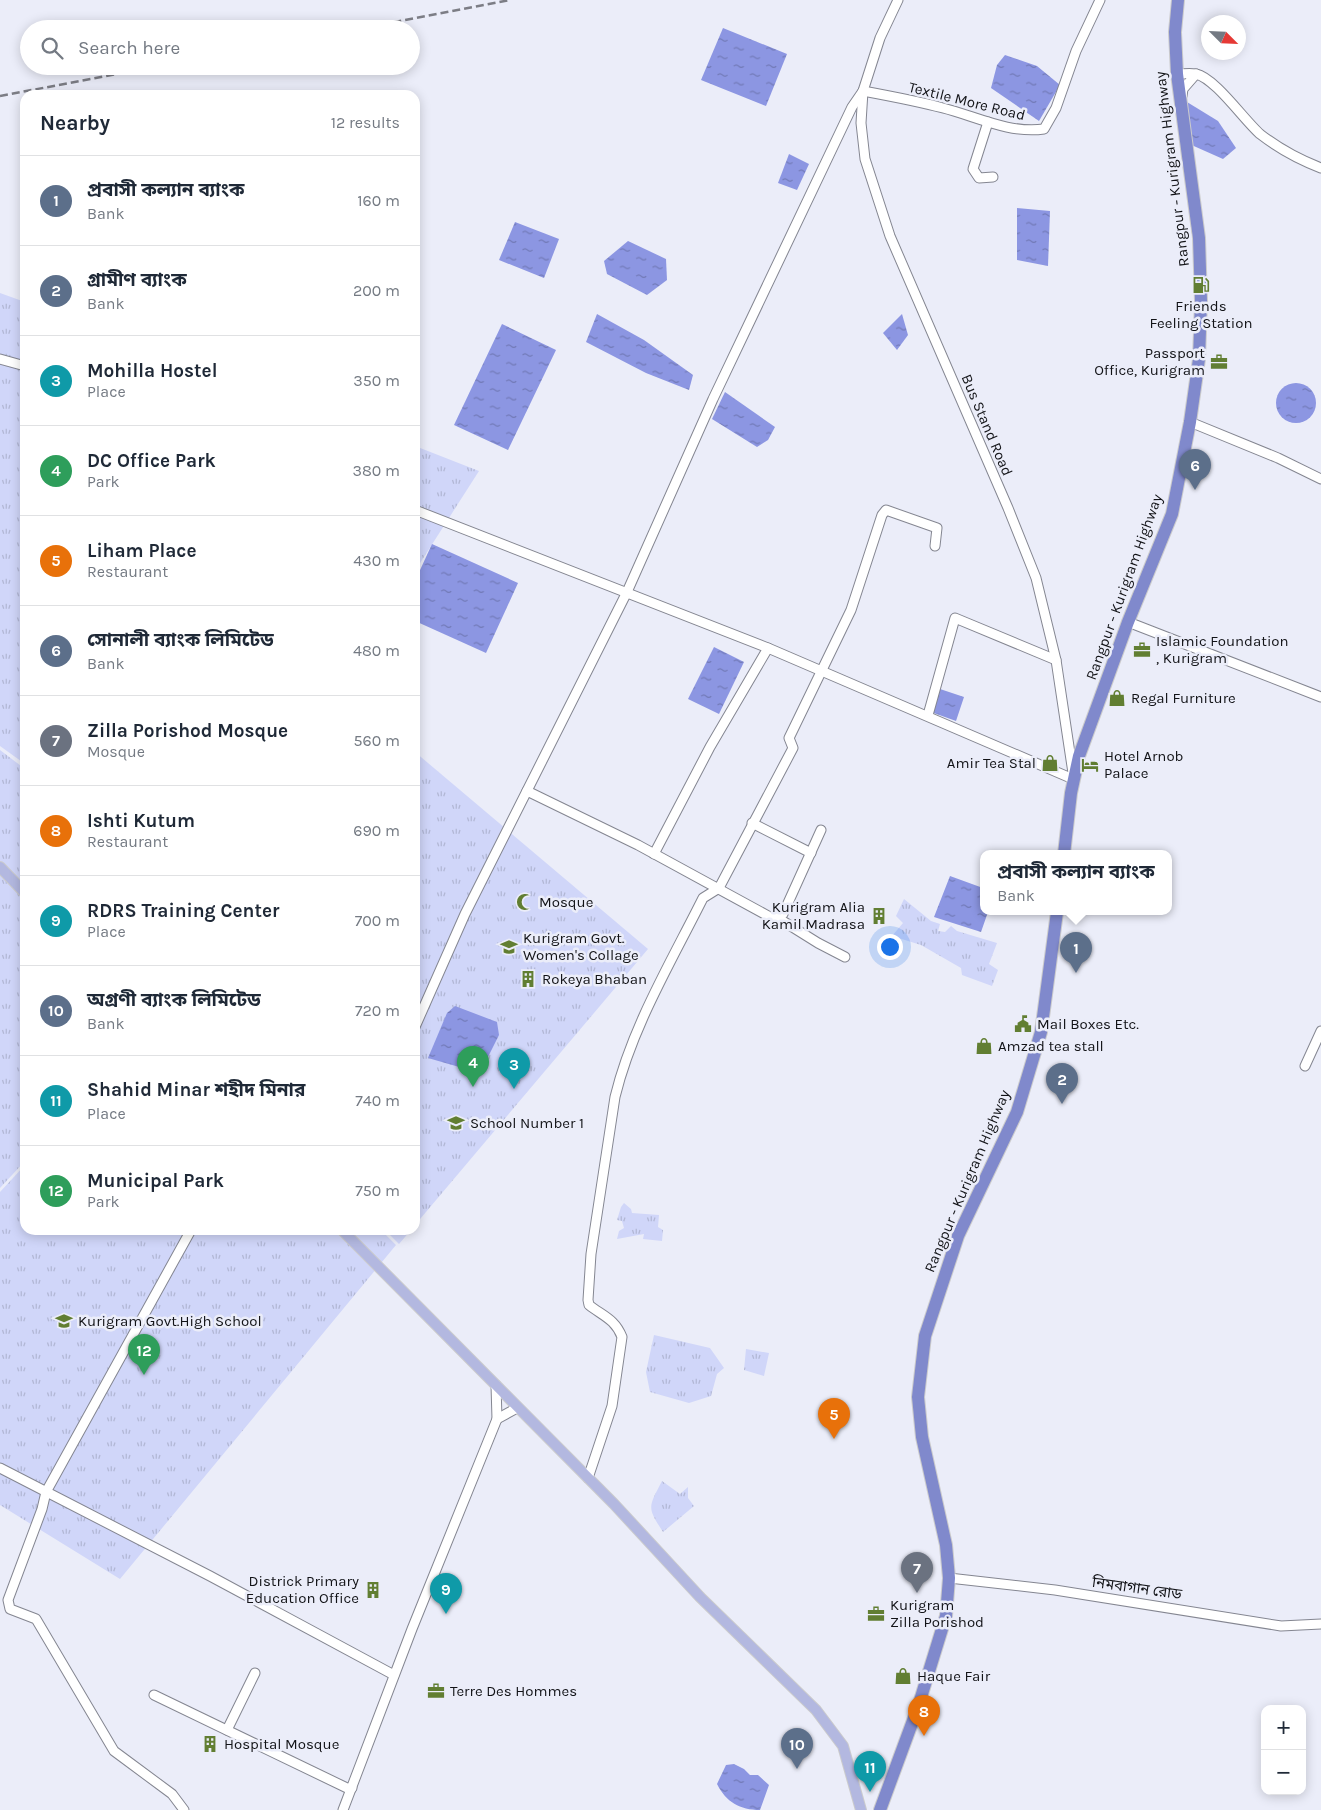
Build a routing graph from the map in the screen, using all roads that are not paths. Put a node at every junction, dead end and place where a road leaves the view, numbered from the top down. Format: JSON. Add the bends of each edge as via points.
{"nodes":[{"id":1,"x":898,"y":0,"type":"edge"},
{"id":2,"x":1100,"y":0,"type":"edge"},
{"id":3,"x":1178,"y":0,"type":"edge"},
{"id":4,"x":1177,"y":74,"type":"junction"},
{"id":5,"x":1196,"y":74,"type":"junction"},
{"id":6,"x":863,"y":91,"type":"junction"},
{"id":7,"x":1180,"y":102,"type":"junction"},
{"id":8,"x":988,"y":122,"type":"junction"},
{"id":9,"x":1321,"y":168,"type":"edge"},
{"id":10,"x":993,"y":177,"type":"dead end"},
{"id":11,"x":0,"y":359,"type":"edge"},
{"id":12,"x":20,"y":365,"type":"edge"},
{"id":13,"x":1190,"y":422,"type":"junction"},
{"id":14,"x":1321,"y":479,"type":"edge"},
{"id":15,"x":420,"y":512,"type":"edge"},
{"id":16,"x":935,"y":546,"type":"dead end"},
{"id":17,"x":627,"y":592,"type":"junction"},
{"id":18,"x":1128,"y":622,"type":"junction"},
{"id":19,"x":768,"y":648,"type":"junction"},
{"id":20,"x":1056,"y":660,"type":"junction"},
{"id":21,"x":820,"y":672,"type":"junction"},
{"id":22,"x":1321,"y":696,"type":"edge"},
{"id":23,"x":928,"y":715,"type":"junction"},
{"id":24,"x":1074,"y":777,"type":"junction"},
{"id":25,"x":527,"y":792,"type":"junction"},
{"id":26,"x":752,"y":823,"type":"junction"},
{"id":27,"x":821,"y":830,"type":"dead end"},
{"id":28,"x":1065,"y":850,"type":"edge"},
{"id":29,"x":654,"y":854,"type":"junction"},
{"id":30,"x":809,"y":856,"type":"junction"},
{"id":31,"x":0,"y":867,"type":"edge"},
{"id":32,"x":20,"y":888,"type":"edge"},
{"id":33,"x":719,"y":888,"type":"junction"},
{"id":34,"x":1057,"y":915,"type":"edge"},
{"id":35,"x":778,"y":918,"type":"junction"},
{"id":36,"x":845,"y":957,"type":"dead end"},
{"id":37,"x":420,"y":1016,"type":"edge"},
{"id":38,"x":1321,"y":1031,"type":"edge"},
{"id":39,"x":1305,"y":1066,"type":"dead end"},
{"id":40,"x":188,"y":1235,"type":"edge"},
{"id":41,"x":347,"y":1235,"type":"edge"},
{"id":42,"x":496,"y":1384,"type":"junction"},
{"id":43,"x":518,"y":1408,"type":"junction"},
{"id":44,"x":496,"y":1419,"type":"junction"},
{"id":45,"x":0,"y":1468,"type":"edge"},
{"id":46,"x":588,"y":1478,"type":"junction"},
{"id":47,"x":46,"y":1492,"type":"junction"},
{"id":48,"x":949,"y":1578,"type":"junction"},
{"id":49,"x":1321,"y":1624,"type":"edge"},
{"id":50,"x":255,"y":1673,"type":"dead end"},
{"id":51,"x":394,"y":1675,"type":"junction"},
{"id":52,"x":154,"y":1695,"type":"dead end"},
{"id":53,"x":227,"y":1730,"type":"junction"},
{"id":54,"x":352,"y":1788,"type":"junction"},
{"id":55,"x":184,"y":1810,"type":"edge"},
{"id":56,"x":343,"y":1810,"type":"edge"},
{"id":57,"x":861,"y":1810,"type":"edge"},
{"id":58,"x":880,"y":1810,"type":"edge"}],
"edges":[{"from":1,"to":6,"type":"street","via":[[880,38]]},
{"from":2,"to":8,"type":"street","name":"Textile More Road","via":[[1076,51],[1056,108],[1044,129],[1032,131]]},
{"from":3,"to":4,"type":"highway","name":"Rangpur - Kurigram Highway","via":[[1175,32]]},
{"from":4,"to":5,"type":"street"},
{"from":4,"to":7,"type":"highway","name":"Rangpur - Kurigram Highway"},
{"from":5,"to":7,"type":"street","via":[[1183,89]]},
{"from":5,"to":9,"type":"street","via":[[1218,89],[1262,135],[1303,161]]},
{"from":6,"to":8,"type":"street","name":"Textile More Road","via":[[942,108]]},
{"from":6,"to":17,"type":"street","via":[[852,107],[713,399]]},
{"from":6,"to":20,"type":"street","name":"Bus Stand Road","via":[[861,123],[865,159],[890,236],[1036,578]]},
{"from":7,"to":13,"type":"highway","name":"Rangpur - Kurigram Highway","via":[[1199,238],[1202,301],[1199,359]]},
{"from":8,"to":10,"type":"street","via":[[973,169],[979,178]]},
{"from":11,"to":12,"type":"street"},
{"from":13,"to":14,"type":"street"},
{"from":13,"to":18,"type":"highway","name":"Rangpur - Kurigram Highway","via":[[1172,514]]},
{"from":15,"to":17,"type":"street"},
{"from":16,"to":21,"type":"street","via":[[937,528],[886,510],[850,610]]},
{"from":17,"to":19,"type":"street"},
{"from":17,"to":25,"type":"street"},
{"from":18,"to":22,"type":"street"},
{"from":18,"to":24,"type":"highway","name":"Rangpur - Kurigram Highway"},
{"from":19,"to":21,"type":"street"},
{"from":19,"to":29,"type":"street","via":[[710,747]]},
{"from":20,"to":23,"type":"street","via":[[955,618]]},
{"from":20,"to":24,"type":"street","name":"Bus Stand Road"},
{"from":21,"to":23,"type":"street"},
{"from":21,"to":26,"type":"street","via":[[790,738],[793,748]]},
{"from":23,"to":24,"type":"street"},
{"from":24,"to":28,"type":"highway","name":"Rangpur - Kurigram Highway"},
{"from":25,"to":29,"type":"street"},
{"from":25,"to":37,"type":"street"},
{"from":26,"to":30,"type":"street"},
{"from":26,"to":33,"type":"street"},
{"from":27,"to":30,"type":"street"},
{"from":29,"to":33,"type":"street"},
{"from":30,"to":35,"type":"street","via":[[783,914]]},
{"from":31,"to":32,"type":"main road"},
{"from":33,"to":35,"type":"street","via":[[770,917]]},
{"from":33,"to":46,"type":"street","via":[[703,898],[653,998],[629,1052],[615,1097],[591,1254],[588,1300],[589,1305],[611,1319],[622,1337],[612,1406]]},
{"from":34,"to":48,"type":"highway","name":"Rangpur - Kurigram Highway","via":[[1041,1032],[1017,1112],[958,1236],[925,1336],[918,1397],[922,1437],[946,1545]]},
{"from":35,"to":36,"type":"street"},
{"from":38,"to":39,"type":"street"},
{"from":40,"to":47,"type":"street"},
{"from":41,"to":42,"type":"main road"},
{"from":42,"to":43,"type":"main road"},
{"from":42,"to":44,"type":"street"},
{"from":43,"to":44,"type":"street"},
{"from":43,"to":46,"type":"main road"},
{"from":44,"to":51,"type":"street"},
{"from":45,"to":47,"type":"street"},
{"from":46,"to":57,"type":"main road","via":[[706,1604],[816,1710],[843,1746]]},
{"from":47,"to":51,"type":"street"},
{"from":47,"to":55,"type":"street","via":[[8,1600],[10,1609],[36,1619],[114,1751],[172,1794]]},
{"from":48,"to":49,"type":"street","name":"নিমবাগান রোড","via":[[1055,1590],[1280,1626]]},
{"from":48,"to":58,"type":"highway","name":"Rangpur - Kurigram Highway","via":[[946,1616],[938,1643]]},
{"from":50,"to":53,"type":"street"},
{"from":51,"to":54,"type":"street"},
{"from":52,"to":53,"type":"street"},
{"from":53,"to":54,"type":"street"},
{"from":54,"to":56,"type":"street"}]}
